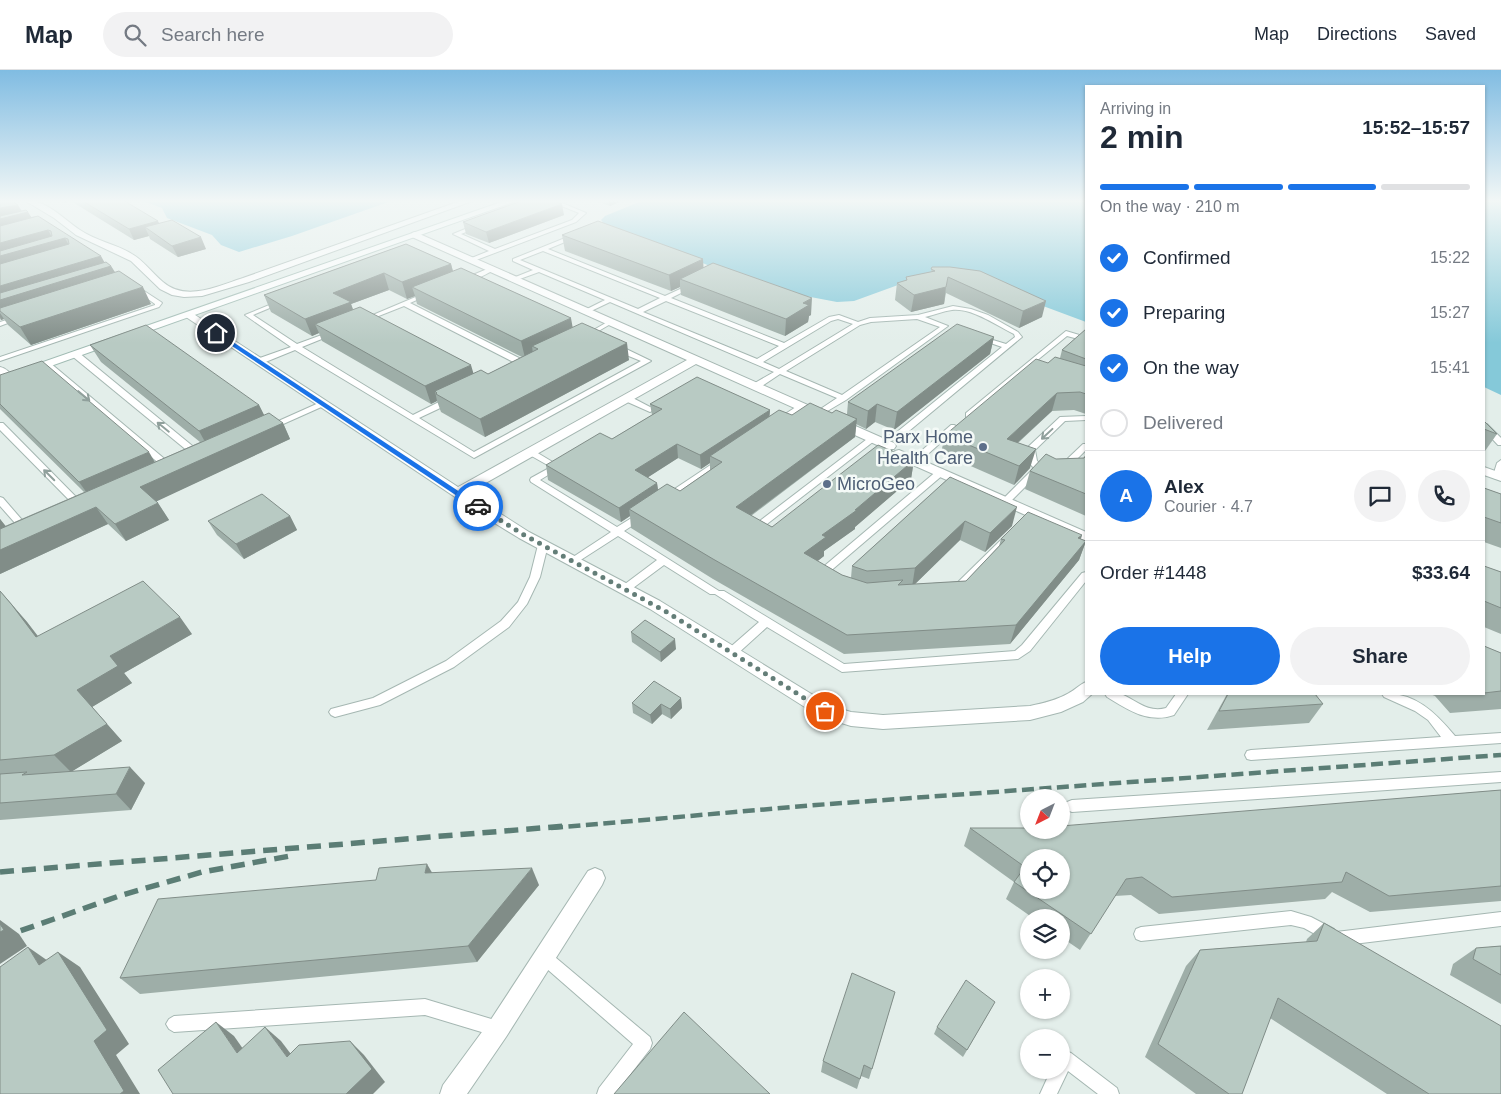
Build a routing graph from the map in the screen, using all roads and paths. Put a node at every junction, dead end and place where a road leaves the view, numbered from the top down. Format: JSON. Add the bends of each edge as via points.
{"nodes":[{"id":1,"x":110,"y":248,"type":"edge"},
{"id":2,"x":334,"y":248,"type":"edge"},
{"id":3,"x":379,"y":248,"type":"edge"},
{"id":4,"x":444,"y":248,"type":"edge"},
{"id":5,"x":487,"y":248,"type":"edge"},
{"id":6,"x":503,"y":248,"type":"edge"},
{"id":7,"x":546,"y":248,"type":"edge"},
{"id":8,"x":543,"y":249,"type":"junction"},
{"id":9,"x":494,"y":251,"type":"junction"},
{"id":10,"x":471,"y":260,"type":"junction"},
{"id":11,"x":492,"y":269,"type":"junction"},
{"id":12,"x":539,"y":270,"type":"junction"},
{"id":13,"x":459,"y":279,"type":"edge"},
{"id":14,"x":468,"y":279,"type":"junction"},
{"id":15,"x":515,"y":280,"type":"junction"},
{"id":16,"x":703,"y":280,"type":"edge"},
{"id":17,"x":129,"y":283,"type":"edge"},
{"id":18,"x":476,"y":283,"type":"edge"},
{"id":19,"x":431,"y":292,"type":"edge"},
{"id":20,"x":666,"y":298,"type":"junction"},
{"id":21,"x":610,"y":300,"type":"junction"},
{"id":22,"x":284,"y":301,"type":"edge"},
{"id":23,"x":404,"y":303,"type":"junction"},
{"id":24,"x":587,"y":311,"type":"junction"},
{"id":25,"x":637,"y":312,"type":"junction"},
{"id":26,"x":28,"y":315,"type":"edge"},
{"id":27,"x":188,"y":315,"type":"junction"},
{"id":28,"x":369,"y":317,"type":"junction"},
{"id":29,"x":918,"y":317,"type":"junction"},
{"id":30,"x":360,"y":321,"type":"edge"},
{"id":31,"x":378,"y":322,"type":"edge"},
{"id":32,"x":611,"y":322,"type":"junction"},
{"id":33,"x":0,"y":324,"type":"edge"},
{"id":34,"x":858,"y":324,"type":"junction"},
{"id":35,"x":945,"y":326,"type":"junction"},
{"id":36,"x":954,"y":329,"type":"edge"},
{"id":37,"x":336,"y":331,"type":"edge"},
{"id":38,"x":578,"y":334,"type":"edge"},
{"id":39,"x":586,"y":334,"type":"junction"},
{"id":40,"x":972,"y":335,"type":"edge"},
{"id":41,"x":595,"y":338,"type":"edge"},
{"id":42,"x":1085,"y":339,"type":"edge"},
{"id":43,"x":612,"y":346,"type":"edge"},
{"id":44,"x":785,"y":346,"type":"junction"},
{"id":45,"x":296,"y":347,"type":"junction"},
{"id":46,"x":1008,"y":348,"type":"junction"},
{"id":47,"x":75,"y":354,"type":"junction"},
{"id":48,"x":0,"y":359,"type":"edge"},
{"id":49,"x":696,"y":359,"type":"junction"},
{"id":50,"x":533,"y":360,"type":"edge"},
{"id":51,"x":260,"y":362,"type":"junction"},
{"id":52,"x":758,"y":362,"type":"junction"},
{"id":53,"x":1030,"y":363,"type":"junction"},
{"id":54,"x":46,"y":364,"type":"junction"},
{"id":55,"x":524,"y":364,"type":"junction"},
{"id":56,"x":1040,"y":366,"type":"edge"},
{"id":57,"x":515,"y":368,"type":"edge"},
{"id":58,"x":781,"y":371,"type":"junction"},
{"id":59,"x":3,"y":376,"type":"edge"},
{"id":60,"x":756,"y":386,"type":"junction"},
{"id":61,"x":455,"y":398,"type":"edge"},
{"id":62,"x":626,"y":398,"type":"junction"},
{"id":63,"x":843,"y":398,"type":"junction"},
{"id":64,"x":666,"y":401,"type":"edge"},
{"id":65,"x":324,"y":404,"type":"junction"},
{"id":66,"x":802,"y":406,"type":"junction"},
{"id":67,"x":819,"y":414,"type":"junction"},
{"id":68,"x":271,"y":417,"type":"edge"},
{"id":69,"x":412,"y":418,"type":"junction"},
{"id":70,"x":965,"y":418,"type":"edge"},
{"id":71,"x":1085,"y":418,"type":"edge"},
{"id":72,"x":775,"y":421,"type":"edge"},
{"id":73,"x":958,"y":424,"type":"edge"},
{"id":74,"x":0,"y":425,"type":"edge"},
{"id":75,"x":1485,"y":427,"type":"edge"},
{"id":76,"x":1501,"y":443,"type":"edge"},
{"id":77,"x":886,"y":445,"type":"junction"},
{"id":78,"x":1085,"y":447,"type":"edge"},
{"id":79,"x":531,"y":452,"type":"junction"},
{"id":80,"x":210,"y":454,"type":"edge"},
{"id":81,"x":726,"y":457,"type":"edge"},
{"id":82,"x":915,"y":461,"type":"junction"},
{"id":83,"x":1501,"y":463,"type":"edge"},
{"id":84,"x":1038,"y":468,"type":"junction"},
{"id":85,"x":1485,"y":471,"type":"edge"},
{"id":86,"x":941,"y":472,"type":"junction"},
{"id":87,"x":164,"y":474,"type":"edge"},
{"id":88,"x":1499,"y":476,"type":"edge"},
{"id":89,"x":458,"y":493,"type":"junction"},
{"id":90,"x":0,"y":500,"type":"edge"},
{"id":91,"x":1006,"y":501,"type":"junction"},
{"id":92,"x":92,"y":506,"type":"edge"},
{"id":93,"x":83,"y":510,"type":"junction"},
{"id":94,"x":74,"y":514,"type":"edge"},
{"id":95,"x":764,"y":522,"type":"edge"},
{"id":96,"x":617,"y":532,"type":"junction"},
{"id":97,"x":1013,"y":532,"type":"edge"},
{"id":98,"x":30,"y":534,"type":"edge"},
{"id":99,"x":1085,"y":536,"type":"edge"},
{"id":100,"x":543,"y":545,"type":"junction"},
{"id":101,"x":664,"y":560,"type":"junction"},
{"id":102,"x":574,"y":562,"type":"junction"},
{"id":103,"x":1085,"y":576,"type":"edge"},
{"id":104,"x":828,"y":580,"type":"edge"},
{"id":105,"x":625,"y":589,"type":"junction"},
{"id":106,"x":941,"y":591,"type":"edge"},
{"id":107,"x":766,"y":622,"type":"junction"},
{"id":108,"x":731,"y":653,"type":"junction"},
{"id":109,"x":1085,"y":691,"type":"edge"},
{"id":110,"x":1113,"y":695,"type":"edge"},
{"id":111,"x":1181,"y":695,"type":"edge"},
{"id":112,"x":1390,"y":695,"type":"edge"},
{"id":113,"x":335,"y":712,"type":"dead end"},
{"id":114,"x":1501,"y":738,"type":"edge"},
{"id":115,"x":1452,"y":741,"type":"junction"},
{"id":116,"x":1251,"y":755,"type":"dead end"},
{"id":117,"x":1501,"y":778,"type":"edge"},
{"id":118,"x":1072,"y":806,"type":"dead end"},
{"id":119,"x":595,"y":878,"type":"dead end"},
{"id":120,"x":1501,"y":919,"type":"edge"},
{"id":121,"x":1141,"y":934,"type":"dead end"},
{"id":122,"x":1337,"y":939,"type":"junction"},
{"id":123,"x":1360,"y":953,"type":"edge"},
{"id":124,"x":544,"y":957,"type":"junction"},
{"id":125,"x":174,"y":1024,"type":"dead end"},
{"id":126,"x":498,"y":1028,"type":"junction"},
{"id":127,"x":1070,"y":1063,"type":"edge"},
{"id":128,"x":1055,"y":1079,"type":"edge"},
{"id":129,"x":452,"y":1094,"type":"edge"},
{"id":130,"x":605,"y":1094,"type":"edge"},
{"id":131,"x":1048,"y":1094,"type":"edge"},
{"id":132,"x":1111,"y":1094,"type":"edge"}],
"edges":[{"from":1,"to":2,"type":"street","via":[[140,263],[166,289],[181,294],[221,288]]},
{"from":3,"to":27,"type":"street"},
{"from":4,"to":10,"type":"street"},
{"from":5,"to":9,"type":"lane"},
{"from":6,"to":9,"type":"lane"},
{"from":7,"to":8,"type":"lane"},
{"from":8,"to":12,"type":"lane","via":[[515,260]]},
{"from":8,"to":20,"type":"lane"},
{"from":9,"to":10,"type":"lane"},
{"from":10,"to":11,"type":"street"},
{"from":11,"to":14,"type":"lane"},
{"from":11,"to":15,"type":"street"},
{"from":12,"to":15,"type":"lane"},
{"from":12,"to":21,"type":"lane"},
{"from":13,"to":14,"type":"lane"},
{"from":14,"to":18,"type":"lane"},
{"from":15,"to":24,"type":"street"},
{"from":16,"to":20,"type":"lane"},
{"from":17,"to":48,"type":"lane","via":[[159,303],[157,306]]},
{"from":19,"to":23,"type":"lane"},
{"from":20,"to":25,"type":"lane"},
{"from":20,"to":44,"type":"lane"},
{"from":21,"to":24,"type":"lane"},
{"from":21,"to":25,"type":"lane"},
{"from":22,"to":45,"type":"lane","via":[[248,315]]},
{"from":23,"to":28,"type":"lane"},
{"from":23,"to":55,"type":"lane"},
{"from":24,"to":32,"type":"street"},
{"from":25,"to":52,"type":"lane"},
{"from":26,"to":33,"type":"lane"},
{"from":27,"to":47,"type":"street","via":[[151,332]]},
{"from":27,"to":51,"type":"street"},
{"from":28,"to":30,"type":"lane"},
{"from":28,"to":31,"type":"lane"},
{"from":29,"to":34,"type":"lane","via":[[870,320]]},
{"from":29,"to":35,"type":"lane"},
{"from":29,"to":46,"type":"lane","via":[[955,307],[969,310],[1018,335]]},
{"from":32,"to":39,"type":"lane"},
{"from":32,"to":49,"type":"street"},
{"from":34,"to":44,"type":"lane","via":[[833,317]]},
{"from":34,"to":58,"type":"lane"},
{"from":35,"to":36,"type":"lane"},
{"from":35,"to":63,"type":"lane"},
{"from":37,"to":45,"type":"lane"},
{"from":38,"to":39,"type":"lane"},
{"from":39,"to":41,"type":"lane"},
{"from":40,"to":46,"type":"lane"},
{"from":42,"to":53,"type":"lane","via":[[1066,333]]},
{"from":43,"to":69,"type":"lane","via":[[647,361],[474,455]]},
{"from":44,"to":52,"type":"lane"},
{"from":45,"to":51,"type":"lane"},
{"from":45,"to":69,"type":"lane"},
{"from":46,"to":77,"type":"lane"},
{"from":47,"to":54,"type":"street"},
{"from":80,"to":47,"type":"lane","one_way":true,"via":[[198,459]]},
{"from":49,"to":60,"type":"street"},
{"from":49,"to":62,"type":"street"},
{"from":50,"to":55,"type":"lane"},
{"from":51,"to":65,"type":"street"},
{"from":52,"to":58,"type":"lane"},
{"from":53,"to":56,"type":"lane"},
{"from":53,"to":70,"type":"lane"},
{"from":54,"to":59,"type":"street"},
{"from":54,"to":87,"type":"lane","one_way":true,"via":[[176,468]]},
{"from":55,"to":57,"type":"lane"},
{"from":58,"to":60,"type":"lane"},
{"from":58,"to":63,"type":"lane"},
{"from":60,"to":66,"type":"street"},
{"from":61,"to":69,"type":"lane"},
{"from":62,"to":64,"type":"lane","via":[[650,410]]},
{"from":62,"to":79,"type":"street"},
{"from":63,"to":67,"type":"lane"},
{"from":65,"to":68,"type":"lane","via":[[274,425]]},
{"from":65,"to":89,"type":"street"},
{"from":66,"to":67,"type":"street"},
{"from":66,"to":72,"type":"lane"},
{"from":67,"to":77,"type":"street"},
{"from":71,"to":84,"type":"lane","one_way":true,"via":[[1064,419],[1030,449],[1031,460]]},
{"from":73,"to":82,"type":"lane"},
{"from":93,"to":74,"type":"lane","one_way":true},
{"from":75,"to":76,"type":"lane"},
{"from":77,"to":82,"type":"street"},
{"from":77,"to":95,"type":"lane"},
{"from":78,"to":84,"type":"lane","via":[[1064,467]]},
{"from":79,"to":89,"type":"street"},
{"from":79,"to":96,"type":"lane","via":[[557,467],[534,480]]},
{"from":81,"to":96,"type":"lane"},
{"from":82,"to":86,"type":"street"},
{"from":83,"to":88,"type":"lane"},
{"from":84,"to":91,"type":"lane"},
{"from":85,"to":88,"type":"street"},
{"from":86,"to":91,"type":"street"},
{"from":86,"to":104,"type":"lane","via":[[820,575]]},
{"from":89,"to":100,"type":"street"},
{"from":90,"to":98,"type":"lane"},
{"from":91,"to":99,"type":"street","via":[[1029,516]]},
{"from":92,"to":93,"type":"lane"},
{"from":93,"to":94,"type":"lane"},
{"from":96,"to":101,"type":"lane"},
{"from":96,"to":102,"type":"lane"},
{"from":97,"to":106,"type":"lane","via":[[961,585]]},
{"from":100,"to":102,"type":"street"},
{"from":100,"to":113,"type":"lane","via":[[522,604],[504,624],[450,664],[376,702]]},
{"from":101,"to":105,"type":"lane"},
{"from":101,"to":107,"type":"lane"},
{"from":102,"to":105,"type":"street"},
{"from":103,"to":107,"type":"lane","via":[[1026,648],[1012,656],[842,668]]},
{"from":105,"to":108,"type":"street"},
{"from":107,"to":108,"type":"lane"},
{"from":108,"to":109,"type":"street","via":[[811,704],[837,715],[865,721],[902,722],[1030,713],[1055,707]]},
{"from":110,"to":111,"type":"lane","via":[[1157,715],[1170,712]]},
{"from":112,"to":115,"type":"lane","via":[[1432,717]]},
{"from":114,"to":115,"type":"lane"},
{"from":115,"to":116,"type":"lane"},
{"from":117,"to":118,"type":"lane"},
{"from":119,"to":124,"type":"street"},
{"from":120,"to":122,"type":"lane"},
{"from":121,"to":122,"type":"lane","via":[[1291,918],[1306,922]]},
{"from":122,"to":123,"type":"lane"},
{"from":124,"to":126,"type":"street"},
{"from":124,"to":130,"type":"lane","via":[[644,1043]]},
{"from":125,"to":126,"type":"lane","via":[[425,1007]]},
{"from":126,"to":129,"type":"street"},
{"from":127,"to":132,"type":"lane"},
{"from":128,"to":131,"type":"lane"}]}
